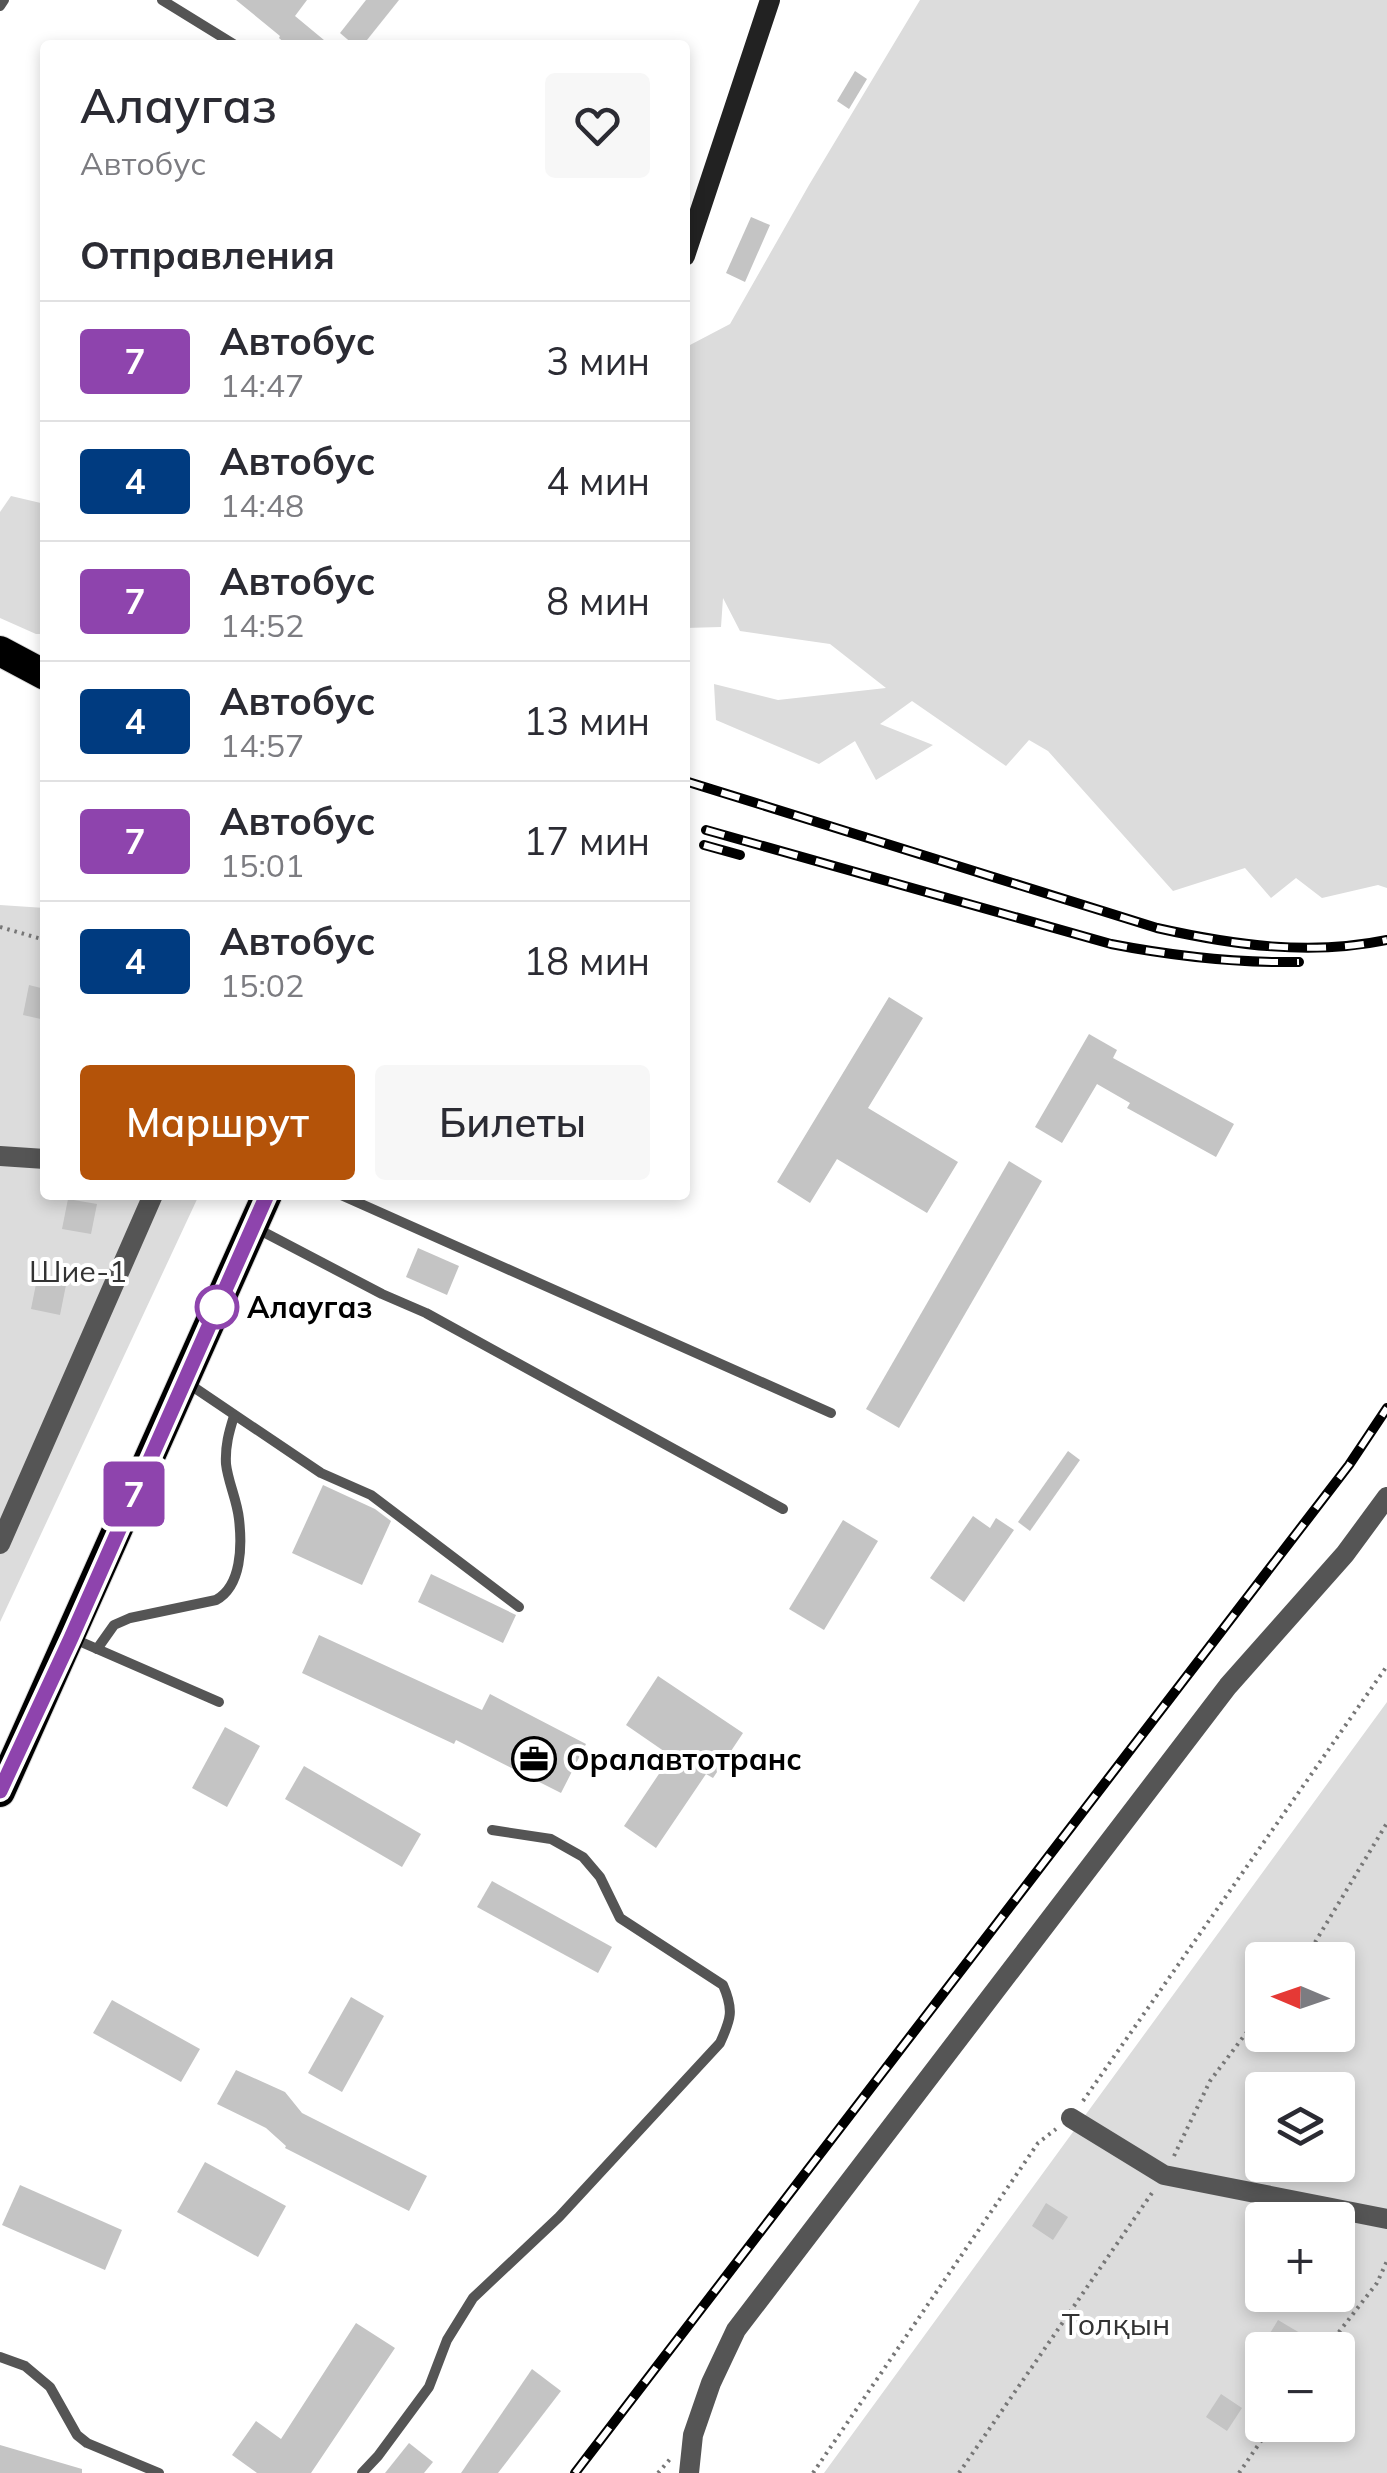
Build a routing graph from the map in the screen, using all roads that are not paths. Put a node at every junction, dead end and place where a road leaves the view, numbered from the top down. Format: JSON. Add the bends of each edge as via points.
{"nodes":[{"id":1,"x":162,"y":0,"type":"edge"},
{"id":2,"x":770,"y":0,"type":"edge"},
{"id":3,"x":227,"y":40,"type":"edge"},
{"id":4,"x":690,"y":241,"type":"edge"},
{"id":5,"x":0,"y":651,"type":"edge"},
{"id":6,"x":40,"y":672,"type":"edge"},
{"id":7,"x":0,"y":1156,"type":"edge"},
{"id":8,"x":40,"y":1159,"type":"edge"},
{"id":9,"x":151,"y":1200,"type":"edge"},
{"id":10,"x":264,"y":1200,"type":"edge"},
{"id":11,"x":352,"y":1200,"type":"edge"},
{"id":12,"x":253,"y":1227,"type":"junction"},
{"id":13,"x":184,"y":1381,"type":"junction"},
{"id":14,"x":831,"y":1413,"type":"dead end"},
{"id":15,"x":234,"y":1416,"type":"junction"},
{"id":16,"x":1387,"y":1497,"type":"edge"},
{"id":17,"x":783,"y":1509,"type":"dead end"},
{"id":18,"x":0,"y":1544,"type":"edge"},
{"id":19,"x":520,"y":1606,"type":"dead end"},
{"id":20,"x":84,"y":1643,"type":"junction"},
{"id":21,"x":219,"y":1702,"type":"dead end"},
{"id":22,"x":0,"y":1792,"type":"edge"},
{"id":23,"x":492,"y":1830,"type":"dead end"},
{"id":24,"x":1071,"y":2118,"type":"road end"},
{"id":25,"x":1387,"y":2218,"type":"edge"},
{"id":26,"x":0,"y":2357,"type":"edge"},
{"id":27,"x":158,"y":2473,"type":"edge"},
{"id":28,"x":362,"y":2473,"type":"edge"},
{"id":29,"x":689,"y":2473,"type":"edge"}],
"edges":[{"from":1,"to":3,"type":"lane"},
{"from":2,"to":4,"type":"main road"},
{"from":5,"to":6,"type":"highway"},
{"from":7,"to":8,"type":"street"},
{"from":9,"to":18,"type":"street"},
{"from":10,"to":12,"type":"highway"},
{"from":11,"to":14,"type":"lane"},
{"from":12,"to":13,"type":"highway"},
{"from":12,"to":17,"type":"lane","via":[[426,1313]]},
{"from":13,"to":15,"type":"lane"},
{"from":13,"to":20,"type":"highway"},
{"from":15,"to":19,"type":"lane","via":[[321,1473],[372,1496]]},
{"from":15,"to":20,"type":"lane","via":[[226,1439],[239,1520],[232,1585],[216,1600],[130,1618]]},
{"from":16,"to":29,"type":"street","via":[[1228,1686],[736,2330],[693,2435]]},
{"from":20,"to":21,"type":"lane"},
{"from":20,"to":22,"type":"highway"},
{"from":23,"to":28,"type":"lane","via":[[551,1839],[583,1856],[620,1918],[723,1985],[730,2023],[720,2043],[572,2202],[473,2298],[429,2387]]},
{"from":24,"to":25,"type":"street","via":[[1164,2175]]},
{"from":26,"to":27,"type":"lane","via":[[25,2366],[50,2388],[87,2443]]}]}
